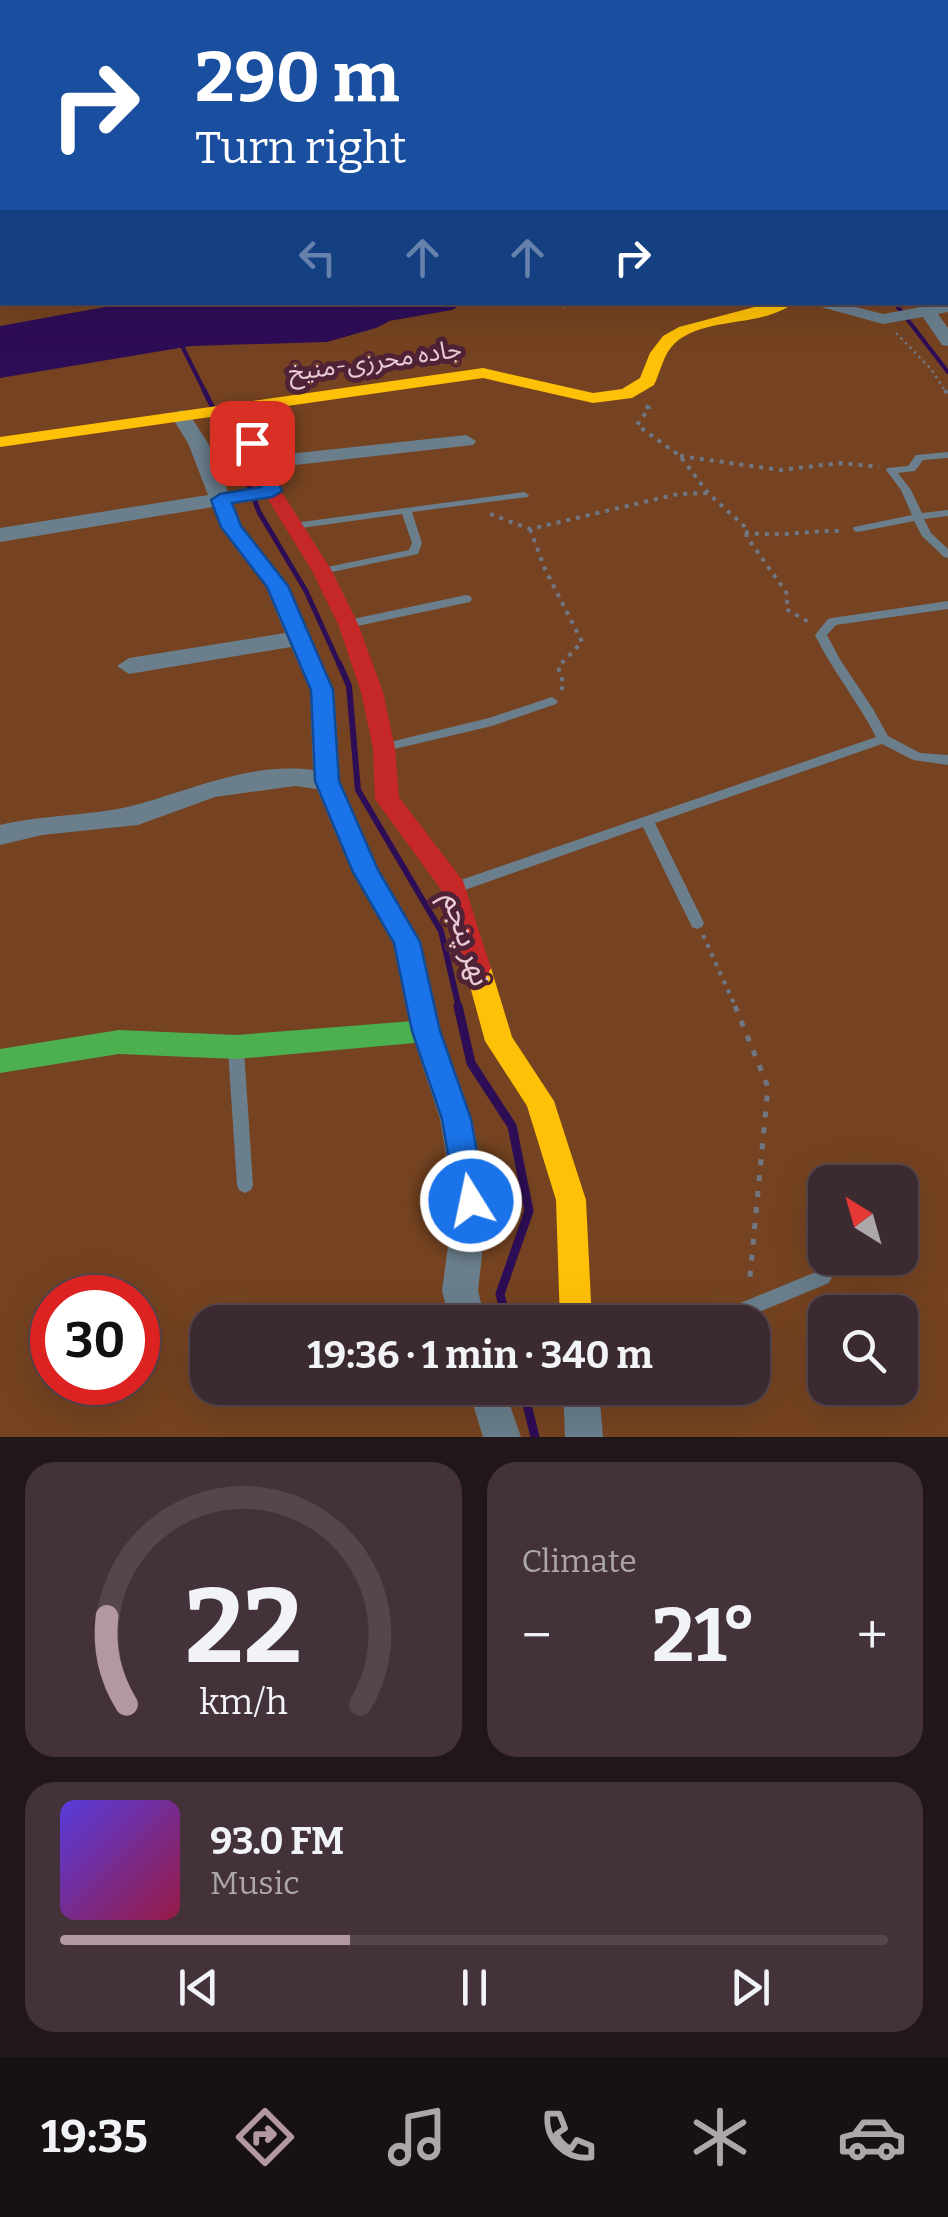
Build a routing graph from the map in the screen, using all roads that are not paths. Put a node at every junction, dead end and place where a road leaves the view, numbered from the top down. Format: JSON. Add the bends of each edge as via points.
{"nodes":[{"id":1,"x":782,"y":305,"type":"edge"},
{"id":2,"x":824,"y":305,"type":"edge"},
{"id":3,"x":948,"y":307,"type":"edge"},
{"id":4,"x":922,"y":313,"type":"junction"},
{"id":5,"x":948,"y":342,"type":"edge"},
{"id":6,"x":233,"y":409,"type":"junction"},
{"id":7,"x":191,"y":415,"type":"junction"},
{"id":8,"x":466,"y":441,"type":"dead end"},
{"id":9,"x":0,"y":442,"type":"edge"},
{"id":10,"x":948,"y":455,"type":"edge"},
{"id":11,"x":260,"y":463,"type":"junction"},
{"id":12,"x":250,"y":495,"type":"junction"},
{"id":13,"x":524,"y":495,"type":"dead end"},
{"id":14,"x":406,"y":510,"type":"junction"},
{"id":15,"x":948,"y":512,"type":"edge"},
{"id":16,"x":918,"y":517,"type":"junction"},
{"id":17,"x":294,"y":526,"type":"junction"},
{"id":18,"x":858,"y":529,"type":"road end"},
{"id":19,"x":0,"y":535,"type":"edge"},
{"id":20,"x":948,"y":556,"type":"edge"},
{"id":21,"x":322,"y":571,"type":"junction"},
{"id":22,"x":466,"y":598,"type":"dead end"},
{"id":23,"x":948,"y":605,"type":"edge"},
{"id":24,"x":348,"y":624,"type":"junction"},
{"id":25,"x":299,"y":638,"type":"junction"},
{"id":26,"x":129,"y":666,"type":"dead end"},
{"id":27,"x":552,"y":701,"type":"road end"},
{"id":28,"x":883,"y":739,"type":"junction"},
{"id":29,"x":384,"y":748,"type":"junction"},
{"id":30,"x":948,"y":760,"type":"edge"},
{"id":31,"x":327,"y":781,"type":"junction"},
{"id":32,"x":646,"y":821,"type":"junction"},
{"id":33,"x":0,"y":836,"type":"edge"},
{"id":34,"x":454,"y":888,"type":"junction"},
{"id":35,"x":698,"y":923,"type":"road end"},
{"id":36,"x":426,"y":1031,"type":"junction"},
{"id":37,"x":236,"y":1047,"type":"junction"},
{"id":38,"x":0,"y":1061,"type":"edge"},
{"id":39,"x":245,"y":1185,"type":"dead end"},
{"id":40,"x":823,"y":1277,"type":"dead end"},
{"id":41,"x":464,"y":1305,"type":"edge"},
{"id":42,"x":575,"y":1305,"type":"edge"},
{"id":43,"x":760,"y":1305,"type":"edge"},
{"id":44,"x":492,"y":1405,"type":"edge"},
{"id":45,"x":581,"y":1405,"type":"edge"},
{"id":46,"x":502,"y":1437,"type":"edge"},
{"id":47,"x":584,"y":1437,"type":"edge"}],
"edges":[{"from":1,"to":6,"type":"street","name":"جاده محرزی-منیخ","via":[[666,340],[656,350],[648,381],[626,394],[593,398],[484,374]]},
{"from":2,"to":4,"type":"street","via":[[887,318]]},
{"from":3,"to":4,"type":"street"},
{"from":4,"to":5,"type":"street"},
{"from":6,"to":7,"type":"street","name":"جاده محرزی-منیخ"},
{"from":6,"to":11,"type":"street","name":"نهر پنجم"},
{"from":7,"to":9,"type":"street"},
{"from":7,"to":12,"type":"street","name":"نهر پنجم","via":[[198,444]]},
{"from":8,"to":11,"type":"street"},
{"from":10,"to":16,"type":"lane","via":[[920,457],[912,469],[891,470]]},
{"from":11,"to":12,"type":"street","name":"نهر پنجم"},
{"from":12,"to":17,"type":"street","name":"نهر پنجم"},
{"from":12,"to":19,"type":"street"},
{"from":12,"to":25,"type":"street","name":"نهر پنجم","via":[[231,527],[277,586]]},
{"from":13,"to":14,"type":"lane"},
{"from":14,"to":17,"type":"lane"},
{"from":14,"to":21,"type":"lane","via":[[414,552]]},
{"from":15,"to":16,"type":"lane"},
{"from":16,"to":18,"type":"lane"},
{"from":16,"to":20,"type":"lane"},
{"from":17,"to":21,"type":"street","name":"نهر پنجم"},
{"from":21,"to":24,"type":"street","name":"نهر پنجم"},
{"from":22,"to":24,"type":"lane"},
{"from":23,"to":28,"type":"lane","via":[[832,622],[820,635]]},
{"from":24,"to":29,"type":"street","name":"نهر پنجم"},
{"from":25,"to":26,"type":"street"},
{"from":25,"to":31,"type":"street","name":"نهر پنجم","via":[[322,690]]},
{"from":27,"to":29,"type":"lane"},
{"from":28,"to":30,"type":"lane","via":[[918,757]]},
{"from":28,"to":32,"type":"lane"},
{"from":29,"to":34,"type":"street","name":"نهر پنجم","via":[[388,799]]},
{"from":31,"to":33,"type":"street","via":[[296,777],[212,788],[138,815]]},
{"from":31,"to":36,"type":"street","name":"نهر پنجم","via":[[366,872],[407,942]]},
{"from":32,"to":34,"type":"lane"},
{"from":32,"to":35,"type":"lane"},
{"from":34,"to":42,"type":"street","name":"نهر پنجم","via":[[499,1041],[540,1101],[571,1200]]},
{"from":36,"to":37,"type":"street"},
{"from":36,"to":41,"type":"street","name":"نهر پنجم","via":[[456,1119],[471,1201]]},
{"from":37,"to":38,"type":"street","via":[[119,1042]]},
{"from":37,"to":39,"type":"lane"},
{"from":40,"to":43,"type":"lane"},
{"from":44,"to":46,"type":"street"},
{"from":45,"to":47,"type":"street"}]}
